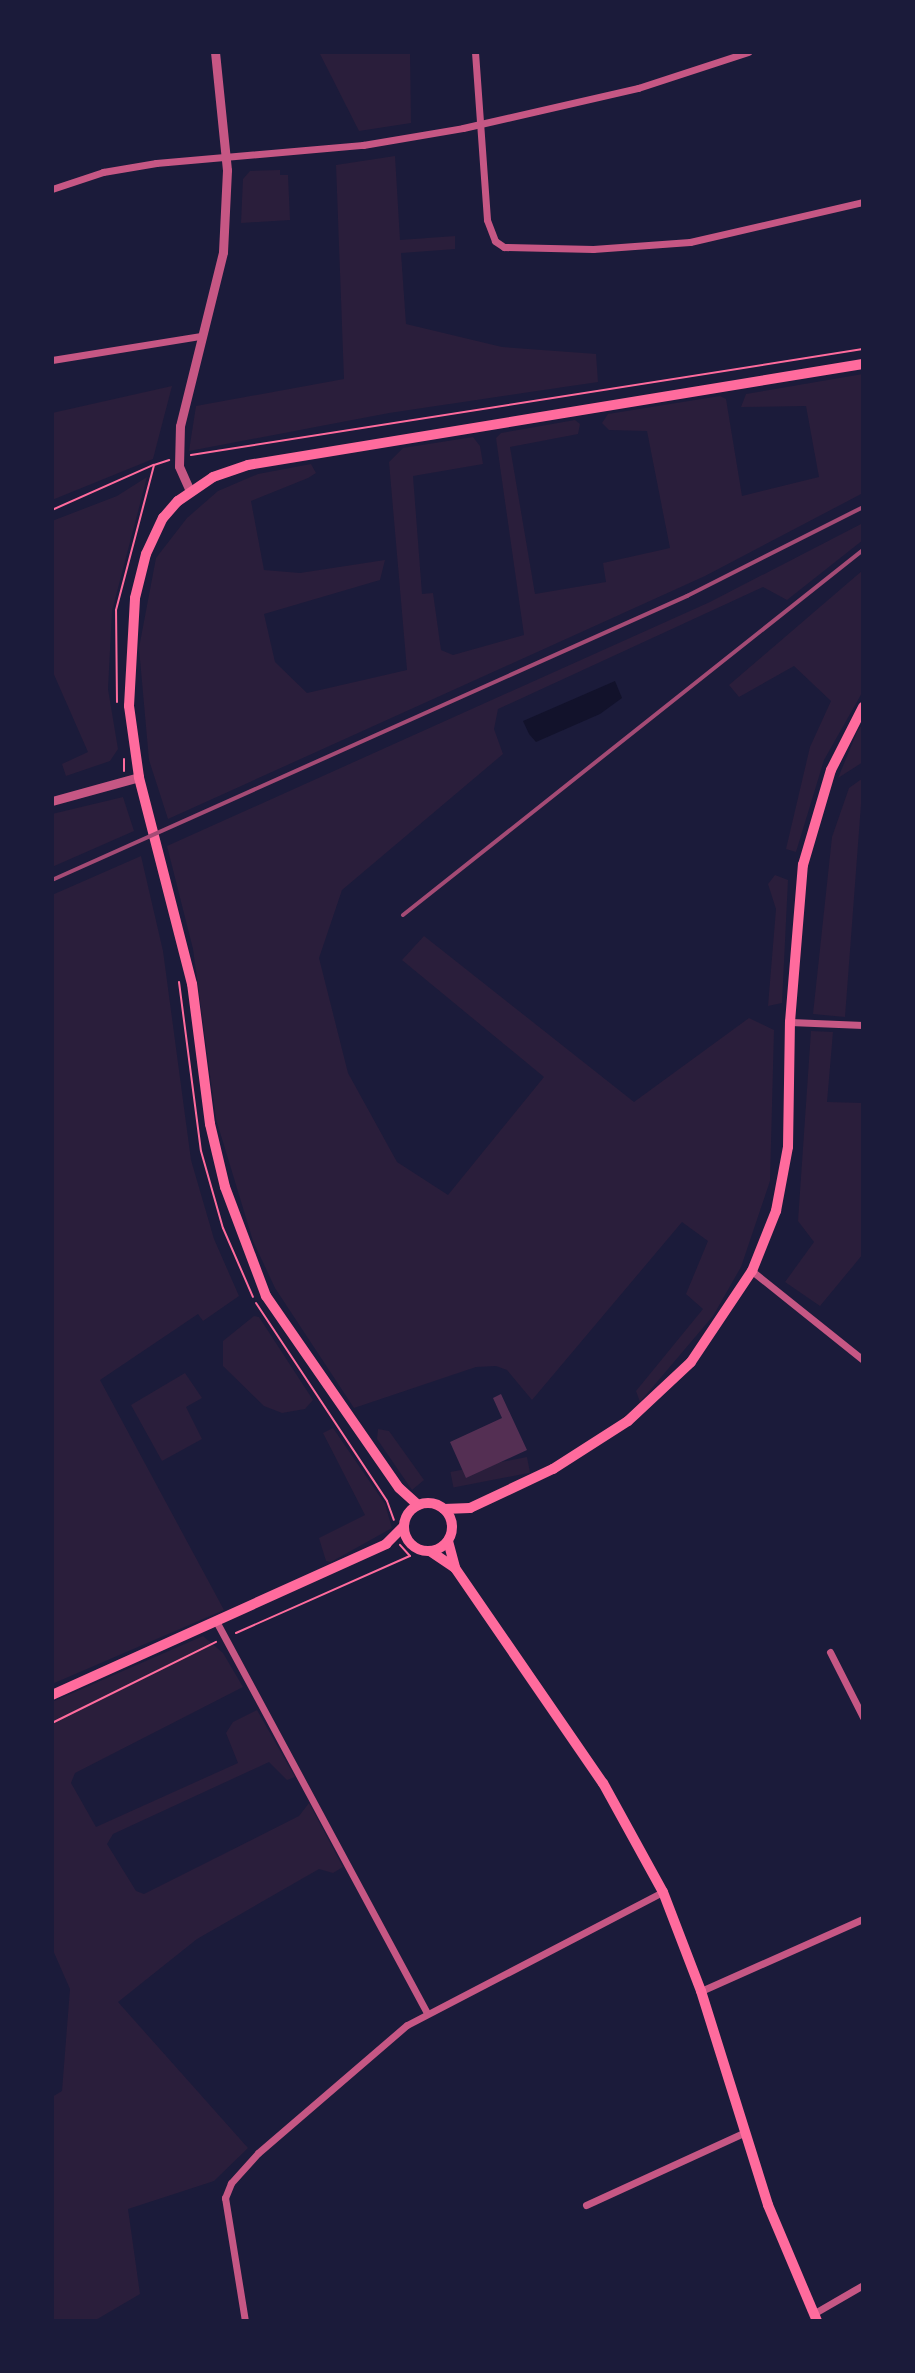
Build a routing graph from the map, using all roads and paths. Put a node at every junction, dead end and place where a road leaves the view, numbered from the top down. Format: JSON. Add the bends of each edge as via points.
{"nodes":[{"id":1,"x":215,"y":52,"type":"edge"},
{"id":2,"x":475,"y":52,"type":"edge"},
{"id":3,"x":748,"y":52,"type":"edge"},
{"id":4,"x":479,"y":125,"type":"junction"},
{"id":5,"x":226,"y":158,"type":"junction"},
{"id":6,"x":52,"y":189,"type":"edge"},
{"id":7,"x":863,"y":202,"type":"edge"},
{"id":8,"x":201,"y":336,"type":"junction"},
{"id":9,"x":863,"y":349,"type":"edge"},
{"id":10,"x":52,"y":360,"type":"edge"},
{"id":11,"x":863,"y":364,"type":"edge"},
{"id":12,"x":179,"y":458,"type":"junction"},
{"id":13,"x":154,"y":465,"type":"junction"},
{"id":14,"x":190,"y":491,"type":"junction"},
{"id":15,"x":52,"y":510,"type":"edge"},
{"id":16,"x":863,"y":707,"type":"edge"},
{"id":17,"x":118,"y":709,"type":"dead end"},
{"id":18,"x":125,"y":757,"type":"dead end"},
{"id":19,"x":139,"y":777,"type":"junction"},
{"id":20,"x":127,"y":781,"type":"junction"},
{"id":21,"x":52,"y":801,"type":"edge"},
{"id":22,"x":790,"y":1022,"type":"junction"},
{"id":23,"x":863,"y":1025,"type":"edge"},
{"id":24,"x":752,"y":1271,"type":"junction"},
{"id":25,"x":863,"y":1360,"type":"edge"},
{"id":26,"x":327,"y":1413,"type":"dead end"},
{"id":27,"x":399,"y":1488,"type":"junction"},
{"id":28,"x":418,"y":1505,"type":"junction"},
{"id":29,"x":470,"y":1508,"type":"junction"},
{"id":30,"x":444,"y":1509,"type":"junction"},
{"id":31,"x":408,"y":1514,"type":"junction"},
{"id":32,"x":404,"y":1526,"type":"junction"},
{"id":33,"x":452,"y":1528,"type":"junction"},
{"id":34,"x":448,"y":1541,"type":"junction"},
{"id":35,"x":402,"y":1542,"type":"junction"},
{"id":36,"x":430,"y":1551,"type":"junction"},
{"id":37,"x":455,"y":1568,"type":"junction"},
{"id":38,"x":216,"y":1621,"type":"junction"},
{"id":39,"x":225,"y":1638,"type":"junction"},
{"id":40,"x":830,"y":1652,"type":"dead end"},
{"id":41,"x":52,"y":1695,"type":"edge"},
{"id":42,"x":863,"y":1717,"type":"edge"},
{"id":43,"x":52,"y":1723,"type":"edge"},
{"id":44,"x":663,"y":1892,"type":"junction"},
{"id":45,"x":863,"y":1919,"type":"edge"},
{"id":46,"x":701,"y":1991,"type":"junction"},
{"id":47,"x":427,"y":2013,"type":"junction"},
{"id":48,"x":743,"y":2133,"type":"junction"},
{"id":49,"x":586,"y":2205,"type":"dead end"},
{"id":50,"x":863,"y":2285,"type":"edge"},
{"id":51,"x":815,"y":2317,"type":"edge"},
{"id":52,"x":245,"y":2321,"type":"edge"}],
"edges":[{"from":1,"to":5,"type":"street"},
{"from":2,"to":4,"type":"street"},
{"from":3,"to":4,"type":"street","via":[[638,88]]},
{"from":4,"to":5,"type":"street","via":[[363,145]]},
{"from":4,"to":7,"type":"street","via":[[489,232],[504,247],[593,249],[690,242]]},
{"from":5,"to":6,"type":"street","via":[[103,172]]},
{"from":5,"to":8,"type":"street","via":[[223,252]]},
{"from":8,"to":10,"type":"street"},
{"from":8,"to":12,"type":"street","via":[[180,426]]},
{"from":9,"to":12,"type":"path"},
{"from":11,"to":14,"type":"main road","via":[[248,465]]},
{"from":12,"to":13,"type":"path"},
{"from":12,"to":14,"type":"street"},
{"from":13,"to":15,"type":"path"},
{"from":13,"to":17,"type":"path","via":[[116,610]]},
{"from":14,"to":19,"type":"main road","via":[[154,534],[135,598],[128,683]]},
{"from":16,"to":22,"type":"main road","via":[[831,770],[803,865]]},
{"from":18,"to":20,"type":"path"},
{"from":19,"to":20,"type":"street"},
{"from":19,"to":27,"type":"main road","via":[[192,984],[216,1155],[247,1252],[266,1296]]},
{"from":20,"to":21,"type":"street"},
{"from":22,"to":23,"type":"street"},
{"from":22,"to":24,"type":"main road","via":[[783,1182]]},
{"from":24,"to":25,"type":"street"},
{"from":24,"to":29,"type":"main road","via":[[691,1362],[628,1421],[577,1456]]},
{"from":26,"to":35,"type":"path","via":[[387,1501]]},
{"from":27,"to":28,"type":"main road"},
{"from":27,"to":31,"type":"main road"},
{"from":28,"to":30,"type":"main road"},
{"from":28,"to":31,"type":"main road"},
{"from":29,"to":30,"type":"main road"},
{"from":29,"to":33,"type":"main road"},
{"from":30,"to":33,"type":"main road"},
{"from":31,"to":32,"type":"main road"},
{"from":32,"to":35,"type":"main road"},
{"from":32,"to":35,"type":"main road"},
{"from":33,"to":34,"type":"main road"},
{"from":34,"to":36,"type":"main road"},
{"from":34,"to":37,"type":"main road"},
{"from":35,"to":36,"type":"main road"},
{"from":35,"to":38,"type":"main road","via":[[386,1544]]},
{"from":35,"to":39,"type":"path","via":[[410,1556]]},
{"from":36,"to":37,"type":"main road"},
{"from":37,"to":44,"type":"main road","via":[[603,1783]]},
{"from":38,"to":39,"type":"street"},
{"from":38,"to":41,"type":"main road"},
{"from":39,"to":43,"type":"path"},
{"from":39,"to":47,"type":"street"},
{"from":40,"to":42,"type":"street"},
{"from":44,"to":46,"type":"main road"},
{"from":44,"to":47,"type":"street"},
{"from":45,"to":46,"type":"street"},
{"from":46,"to":48,"type":"main road"},
{"from":47,"to":52,"type":"street","via":[[264,2147],[231,2183],[226,2213]]},
{"from":48,"to":49,"type":"street"},
{"from":48,"to":51,"type":"main road"},
{"from":50,"to":51,"type":"street"}]}
